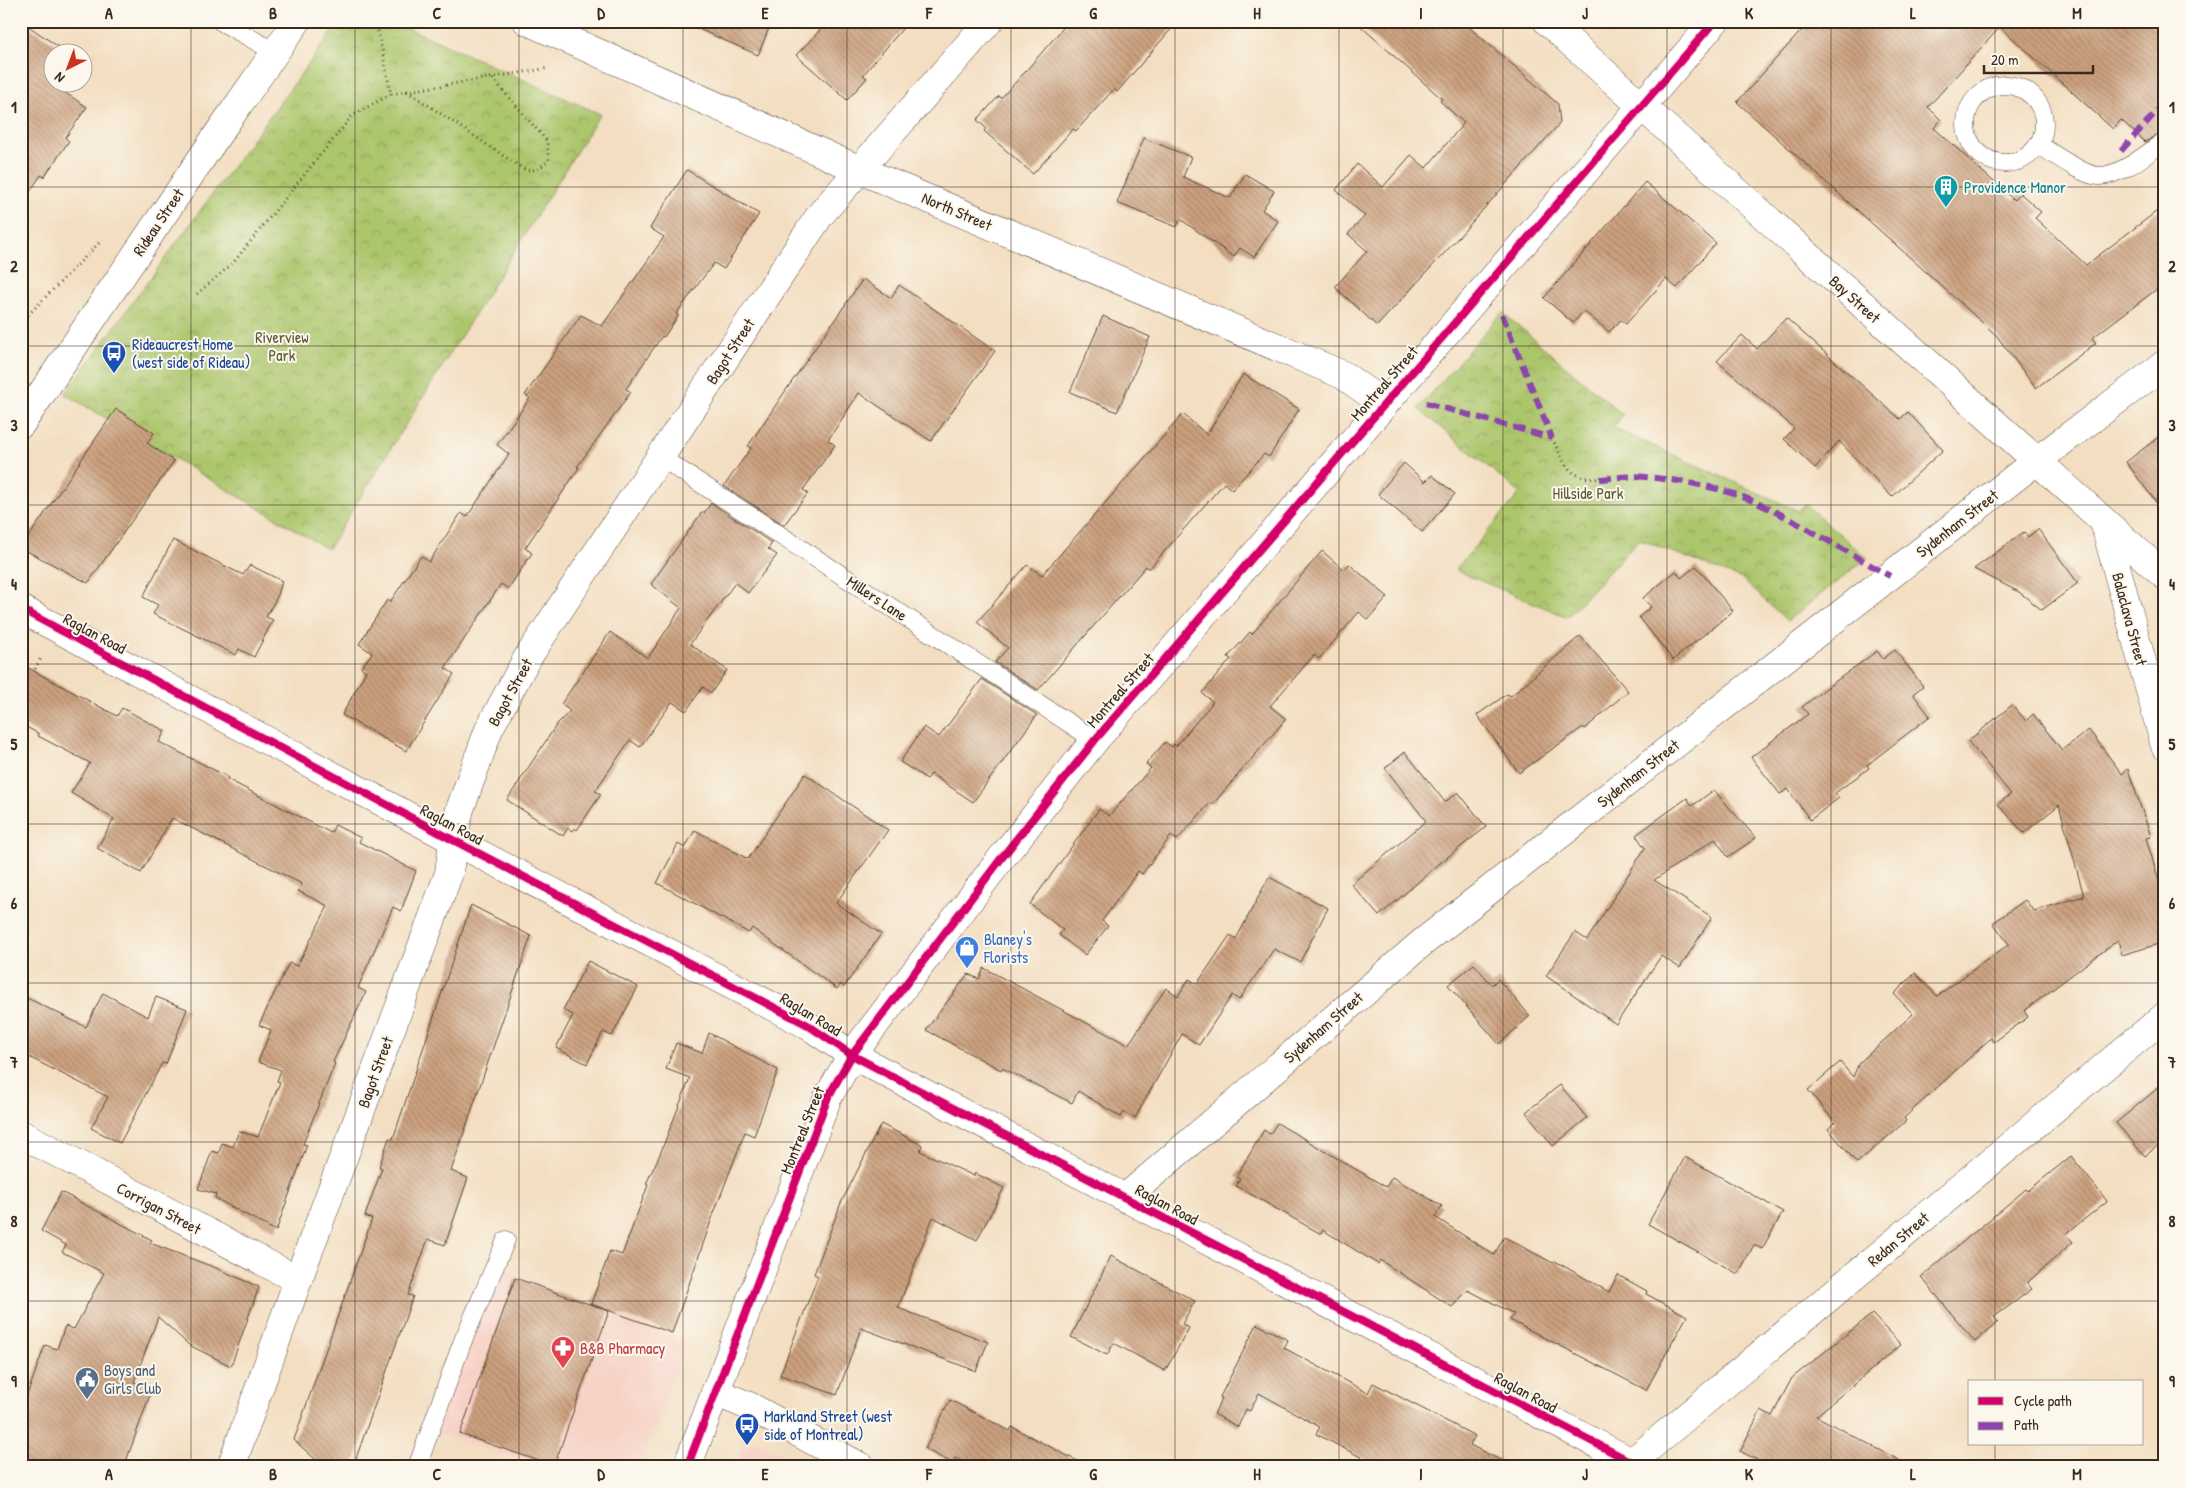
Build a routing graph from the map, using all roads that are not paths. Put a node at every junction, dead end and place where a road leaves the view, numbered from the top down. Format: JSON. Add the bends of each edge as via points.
{"nodes":[{"id":1,"x":220,"y":21,"type":"edge"},
{"id":2,"x":297,"y":21,"type":"edge"},
{"id":3,"x":527,"y":21,"type":"edge"},
{"id":4,"x":989,"y":21,"type":"edge"},
{"id":5,"x":1546,"y":21,"type":"edge"},
{"id":6,"x":1715,"y":21,"type":"edge"},
{"id":7,"x":275,"y":52,"type":"junction"},
{"id":8,"x":1643,"y":107,"type":"junction"},
{"id":9,"x":2165,"y":141,"type":"edge"},
{"id":10,"x":2038,"y":144,"type":"junction"},
{"id":11,"x":860,"y":170,"type":"junction"},
{"id":12,"x":2165,"y":364,"type":"edge"},
{"id":13,"x":1384,"y":404,"type":"junction"},
{"id":14,"x":21,"y":424,"type":"edge"},
{"id":15,"x":660,"y":457,"type":"junction"},
{"id":16,"x":2035,"y":462,"type":"junction"},
{"id":17,"x":2104,"y":522,"type":"junction"},
{"id":18,"x":2165,"y":576,"type":"edge"},
{"id":19,"x":21,"y":609,"type":"edge"},
{"id":20,"x":1095,"y":740,"type":"junction"},
{"id":21,"x":2165,"y":746,"type":"edge"},
{"id":22,"x":453,"y":840,"type":"junction"},
{"id":23,"x":2165,"y":1016,"type":"edge"},
{"id":24,"x":852,"y":1055,"type":"junction"},
{"id":25,"x":21,"y":1134,"type":"edge"},
{"id":26,"x":1125,"y":1198,"type":"junction"},
{"id":27,"x":506,"y":1240,"type":"dead end"},
{"id":28,"x":298,"y":1280,"type":"junction"},
{"id":29,"x":715,"y":1392,"type":"junction"},
{"id":30,"x":1636,"y":1464,"type":"edge"},
{"id":31,"x":231,"y":1467,"type":"edge"},
{"id":32,"x":417,"y":1467,"type":"edge"},
{"id":33,"x":687,"y":1467,"type":"edge"},
{"id":34,"x":861,"y":1467,"type":"edge"}],
"edges":[{"from":1,"to":7,"type":"lane"},
{"from":2,"to":7,"type":"street","name":"Rideau Street"},
{"from":3,"to":11,"type":"street","name":"North Street"},
{"from":4,"to":11,"type":"street","name":"Bagot Street"},
{"from":5,"to":8,"type":"street","name":"Bay Street"},
{"from":6,"to":8,"type":"street","name":"Montreal Street"},
{"from":7,"to":14,"type":"street","name":"Rideau Street"},
{"from":8,"to":13,"type":"street","name":"Montreal Street"},
{"from":8,"to":16,"type":"street","name":"Bay Street"},
{"from":9,"to":10,"type":"lane","via":[[2126,168],[2100,176],[2076,168]]},
{"from":10,"to":10,"type":"lane","via":[[2030,154],[2007,163],[1982,155],[1972,146],[1967,134],[1969,107],[1988,88],[2013,85],[2024,90],[2041,108],[2043,133]]},
{"from":11,"to":13,"type":"street","name":"North Street","via":[[1343,375]]},
{"from":11,"to":15,"type":"street","name":"Bagot Street","via":[[820,215]]},
{"from":12,"to":16,"type":"street","name":"Sydenham Street"},
{"from":13,"to":20,"type":"street","name":"Montreal Street"},
{"from":15,"to":20,"type":"lane","name":"Millers Lane"},
{"from":15,"to":22,"type":"street","name":"Bagot Street","via":[[526,660],[489,729],[460,809]]},
{"from":16,"to":17,"type":"street","name":"Bay Street"},
{"from":16,"to":26,"type":"street","name":"Sydenham Street","via":[[1423,942]]},
{"from":17,"to":18,"type":"street","name":"Bay Street"},
{"from":17,"to":21,"type":"street","name":"Balaclava Street"},
{"from":19,"to":22,"type":"street","name":"Raglan Road"},
{"from":20,"to":24,"type":"street","name":"Montreal Street"},
{"from":22,"to":24,"type":"street","name":"Raglan Road","via":[[806,1024]]},
{"from":22,"to":28,"type":"street","name":"Bagot Street","via":[[450,873]]},
{"from":23,"to":30,"type":"street","name":"Redan Street"},
{"from":24,"to":26,"type":"street","name":"Raglan Road"},
{"from":24,"to":29,"type":"street","name":"Montreal Street","via":[[828,1097]]},
{"from":25,"to":28,"type":"street","name":"Corrigan Street"},
{"from":26,"to":30,"type":"street","name":"Raglan Road"},
{"from":27,"to":32,"type":"lane","via":[[462,1344]]},
{"from":28,"to":31,"type":"street","name":"Bagot Street"},
{"from":29,"to":33,"type":"street","name":"Montreal Street"},
{"from":29,"to":34,"type":"street","via":[[752,1407]]}]}
